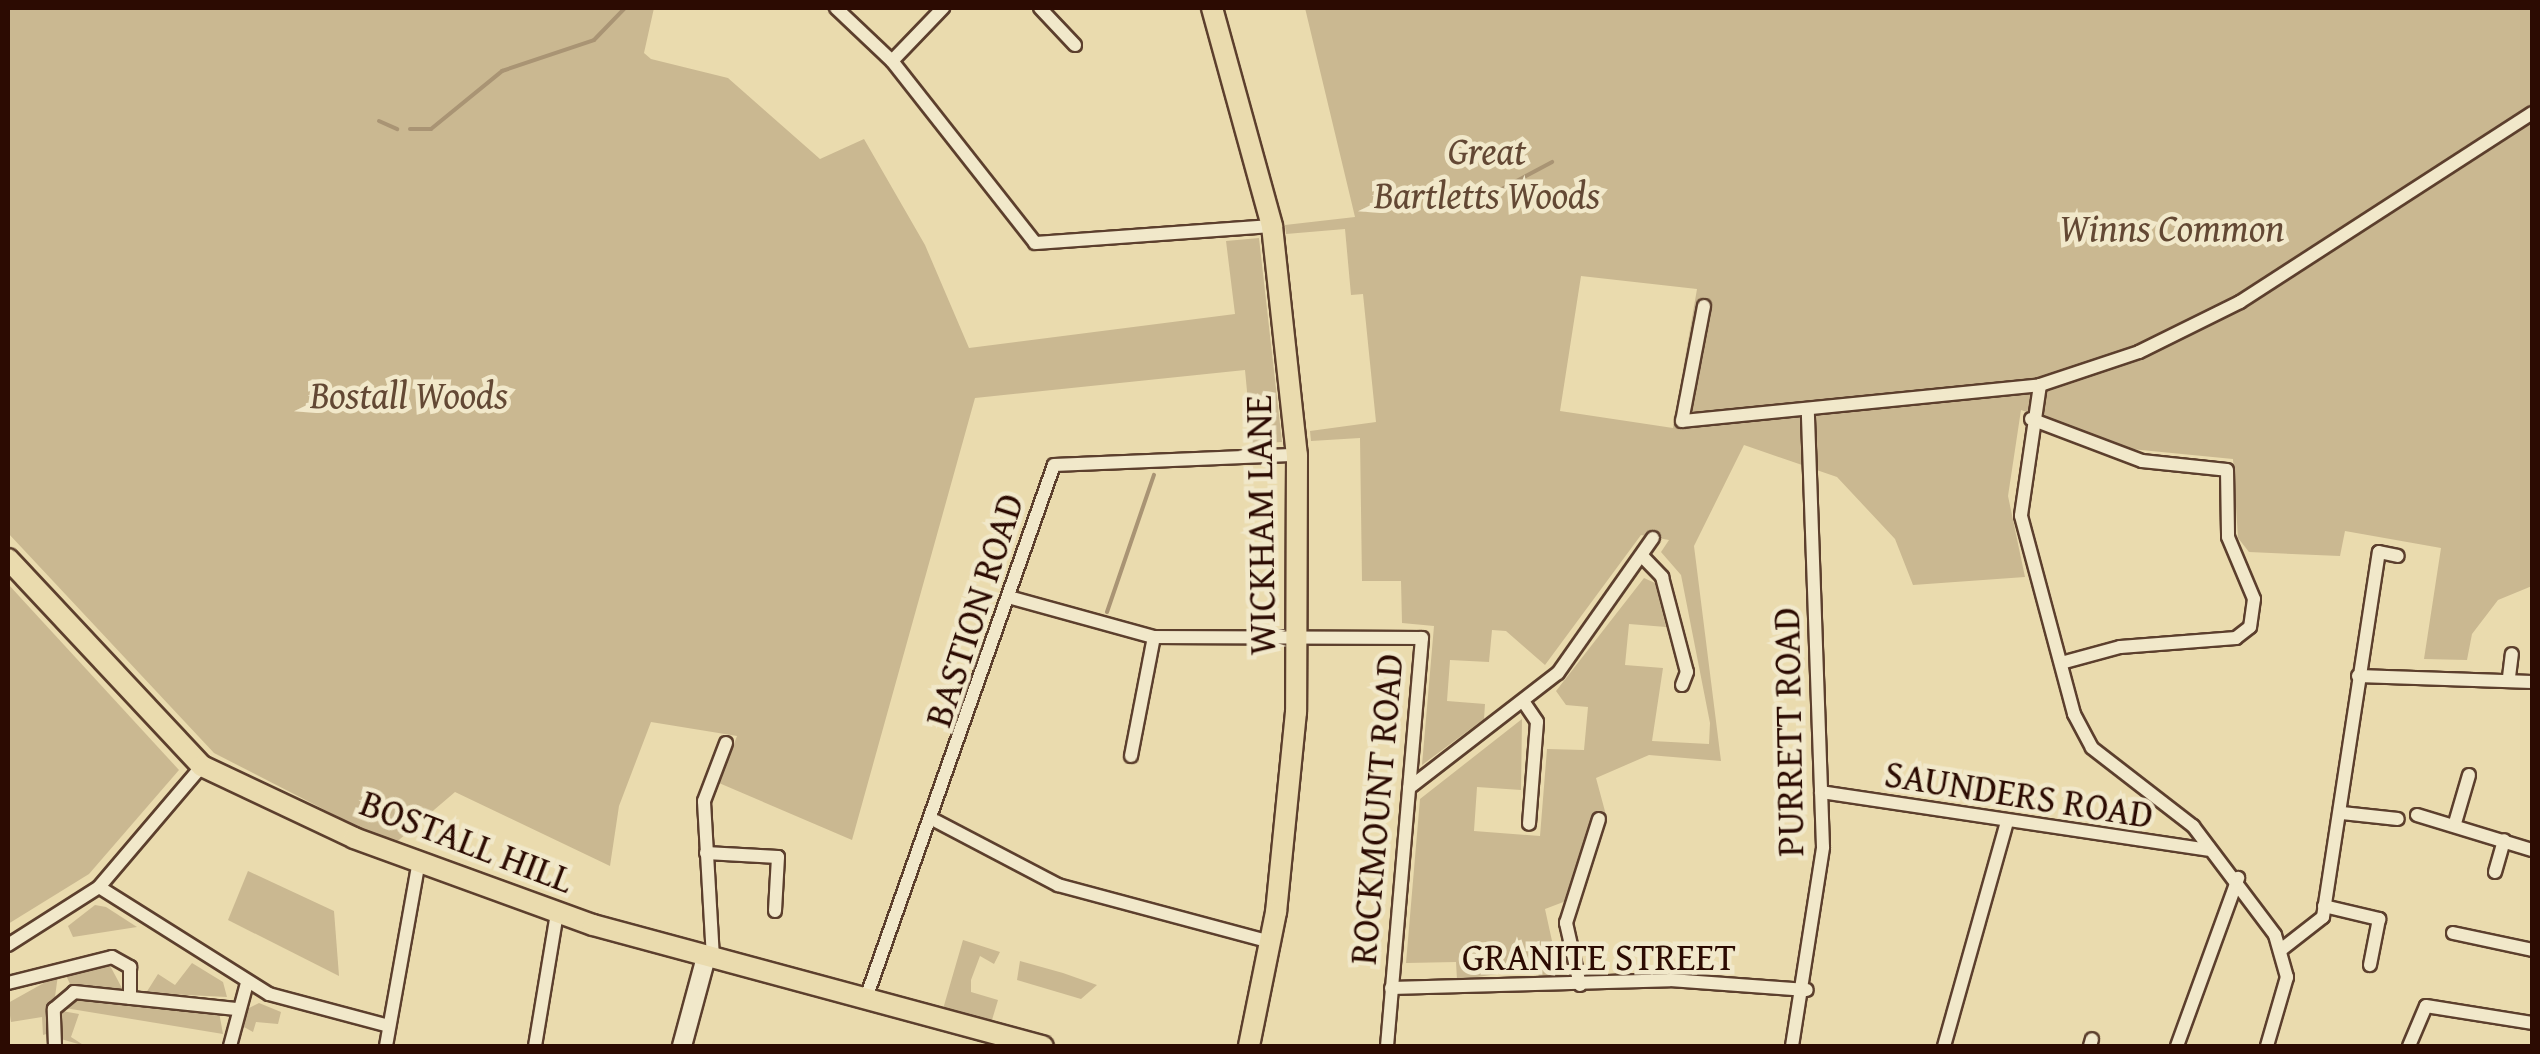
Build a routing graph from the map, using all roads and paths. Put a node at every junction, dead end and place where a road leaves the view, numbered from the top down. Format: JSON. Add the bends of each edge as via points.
{"nodes":[{"id":1,"x":836,"y":8,"type":"edge"},
{"id":2,"x":943,"y":8,"type":"edge"},
{"id":3,"x":1040,"y":8,"type":"edge"},
{"id":4,"x":1212,"y":8,"type":"edge"},
{"id":5,"x":1074,"y":45,"type":"dead end"},
{"id":6,"x":892,"y":61,"type":"junction"},
{"id":7,"x":2532,"y":113,"type":"edge"},
{"id":8,"x":1272,"y":226,"type":"junction"},
{"id":9,"x":1704,"y":306,"type":"dead end"},
{"id":10,"x":2040,"y":386,"type":"junction"},
{"id":11,"x":1808,"y":412,"type":"junction"},
{"id":12,"x":2032,"y":419,"type":"junction"},
{"id":13,"x":1297,"y":455,"type":"junction"},
{"id":14,"x":1653,"y":538,"type":"dead end"},
{"id":15,"x":2398,"y":556,"type":"dead end"},
{"id":16,"x":1643,"y":557,"type":"junction"},
{"id":17,"x":8,"y":559,"type":"edge"},
{"id":18,"x":1012,"y":598,"type":"junction"},
{"id":19,"x":1154,"y":636,"type":"junction"},
{"id":20,"x":1301,"y":639,"type":"junction"},
{"id":21,"x":2512,"y":654,"type":"dead end"},
{"id":22,"x":2060,"y":664,"type":"junction"},
{"id":23,"x":2358,"y":676,"type":"junction"},
{"id":24,"x":2510,"y":677,"type":"junction"},
{"id":25,"x":2532,"y":682,"type":"edge"},
{"id":26,"x":1682,"y":685,"type":"dead end"},
{"id":27,"x":1522,"y":701,"type":"junction"},
{"id":28,"x":726,"y":744,"type":"dead end"},
{"id":29,"x":1131,"y":756,"type":"dead end"},
{"id":30,"x":202,"y":766,"type":"junction"},
{"id":31,"x":2469,"y":776,"type":"dead end"},
{"id":32,"x":1409,"y":788,"type":"junction"},
{"id":33,"x":1821,"y":792,"type":"junction"},
{"id":34,"x":2342,"y":813,"type":"junction"},
{"id":35,"x":2416,"y":815,"type":"dead end"},
{"id":36,"x":1598,"y":819,"type":"dead end"},
{"id":37,"x":2398,"y":819,"type":"dead end"},
{"id":38,"x":936,"y":821,"type":"junction"},
{"id":39,"x":2007,"y":822,"type":"junction"},
{"id":40,"x":2455,"y":823,"type":"junction"},
{"id":41,"x":1529,"y":824,"type":"dead end"},
{"id":42,"x":2504,"y":840,"type":"junction"},
{"id":43,"x":2208,"y":850,"type":"junction"},
{"id":44,"x":2532,"y":850,"type":"edge"},
{"id":45,"x":706,"y":852,"type":"junction"},
{"id":46,"x":418,"y":867,"type":"junction"},
{"id":47,"x":2496,"y":872,"type":"dead end"},
{"id":48,"x":2238,"y":878,"type":"junction"},
{"id":49,"x":99,"y":887,"type":"junction"},
{"id":50,"x":2324,"y":906,"type":"junction"},
{"id":51,"x":775,"y":911,"type":"dead end"},
{"id":52,"x":557,"y":913,"type":"junction"},
{"id":53,"x":2453,"y":934,"type":"dead end"},
{"id":54,"x":1272,"y":942,"type":"junction"},
{"id":55,"x":8,"y":945,"type":"edge"},
{"id":56,"x":2282,"y":949,"type":"junction"},
{"id":57,"x":2532,"y":950,"type":"edge"},
{"id":58,"x":709,"y":958,"type":"junction"},
{"id":59,"x":2370,"y":965,"type":"dead end"},
{"id":60,"x":8,"y":983,"type":"edge"},
{"id":61,"x":247,"y":984,"type":"junction"},
{"id":62,"x":1580,"y":984,"type":"junction"},
{"id":63,"x":1391,"y":988,"type":"junction"},
{"id":64,"x":1807,"y":990,"type":"junction"},
{"id":65,"x":130,"y":998,"type":"junction"},
{"id":66,"x":865,"y":1001,"type":"junction"},
{"id":67,"x":236,"y":1009,"type":"junction"},
{"id":68,"x":2532,"y":1023,"type":"edge"},
{"id":69,"x":389,"y":1026,"type":"junction"},
{"id":70,"x":989,"y":1039,"type":"edge"},
{"id":71,"x":54,"y":1046,"type":"edge"},
{"id":72,"x":230,"y":1046,"type":"edge"},
{"id":73,"x":386,"y":1046,"type":"edge"},
{"id":74,"x":535,"y":1046,"type":"edge"},
{"id":75,"x":682,"y":1046,"type":"edge"},
{"id":76,"x":1043,"y":1046,"type":"edge"},
{"id":77,"x":1248,"y":1046,"type":"edge"},
{"id":78,"x":1387,"y":1046,"type":"edge"},
{"id":79,"x":1792,"y":1046,"type":"edge"},
{"id":80,"x":1944,"y":1046,"type":"edge"},
{"id":81,"x":2177,"y":1046,"type":"edge"},
{"id":82,"x":2268,"y":1046,"type":"edge"},
{"id":83,"x":2409,"y":1046,"type":"edge"}],
"edges":[{"from":1,"to":6,"type":"street"},
{"from":2,"to":6,"type":"street"},
{"from":3,"to":5,"type":"street"},
{"from":4,"to":8,"type":"main road","name":"WICKHAM LANE"},
{"from":6,"to":8,"type":"street","via":[[1035,243]]},
{"from":7,"to":10,"type":"street","via":[[2240,302],[2139,352]]},
{"from":8,"to":13,"type":"main road","name":"WICKHAM LANE"},
{"from":9,"to":11,"type":"street","via":[[1682,422]]},
{"from":10,"to":11,"type":"street"},
{"from":10,"to":12,"type":"street"},
{"from":11,"to":33,"type":"street","name":"PURRETT ROAD"},
{"from":12,"to":22,"type":"street","via":[[2021,516]]},
{"from":12,"to":22,"type":"street","via":[[2142,460],[2228,470],[2228,537],[2254,599],[2246,634],[2120,647]]},
{"from":13,"to":18,"type":"street","name":"BASTION ROAD","via":[[1054,465]]},
{"from":13,"to":20,"type":"main road","name":"WICKHAM LANE"},
{"from":14,"to":16,"type":"street"},
{"from":15,"to":23,"type":"street","via":[[2380,552],[2361,620]]},
{"from":16,"to":26,"type":"street","via":[[1662,577],[1687,672]]},
{"from":16,"to":27,"type":"street","via":[[1558,674]]},
{"from":17,"to":30,"type":"main road","name":"BOSTALL HILL"},
{"from":18,"to":19,"type":"street"},
{"from":18,"to":38,"type":"street","name":"BASTION ROAD"},
{"from":19,"to":20,"type":"street"},
{"from":19,"to":29,"type":"street"},
{"from":20,"to":32,"type":"street","name":"ROCKMOUNT ROAD","via":[[1422,638]]},
{"from":20,"to":54,"type":"main road","name":"WICKHAM LANE"},
{"from":21,"to":24,"type":"street"},
{"from":22,"to":43,"type":"street","via":[[2085,740],[2193,826]]},
{"from":23,"to":24,"type":"street"},
{"from":23,"to":34,"type":"street"},
{"from":24,"to":25,"type":"street"},
{"from":27,"to":32,"type":"street"},
{"from":27,"to":41,"type":"street","via":[[1537,722]]},
{"from":28,"to":45,"type":"street","via":[[704,802]]},
{"from":30,"to":46,"type":"main road","name":"BOSTALL HILL"},
{"from":30,"to":49,"type":"street"},
{"from":31,"to":40,"type":"street"},
{"from":32,"to":63,"type":"street","name":"ROCKMOUNT ROAD"},
{"from":33,"to":39,"type":"street","name":"SAUNDERS ROAD"},
{"from":33,"to":64,"type":"street","name":"PURRETT ROAD"},
{"from":34,"to":37,"type":"street"},
{"from":34,"to":50,"type":"street"},
{"from":35,"to":40,"type":"street"},
{"from":36,"to":62,"type":"street","via":[[1566,923]]},
{"from":38,"to":54,"type":"street","via":[[1058,885]]},
{"from":38,"to":66,"type":"street","name":"BASTION ROAD"},
{"from":39,"to":43,"type":"street","name":"SAUNDERS ROAD"},
{"from":39,"to":80,"type":"street"},
{"from":40,"to":42,"type":"street"},
{"from":42,"to":44,"type":"street"},
{"from":42,"to":47,"type":"street"},
{"from":43,"to":48,"type":"street"},
{"from":45,"to":51,"type":"street","via":[[778,857]]},
{"from":45,"to":58,"type":"street"},
{"from":46,"to":52,"type":"main road","name":"BOSTALL HILL"},
{"from":46,"to":69,"type":"street"},
{"from":48,"to":56,"type":"street"},
{"from":48,"to":81,"type":"street"},
{"from":49,"to":55,"type":"street"},
{"from":49,"to":61,"type":"street"},
{"from":50,"to":56,"type":"street","via":[[2318,927]]},
{"from":50,"to":59,"type":"street","via":[[2379,918]]},
{"from":52,"to":58,"type":"main road","name":"BOSTALL HILL"},
{"from":52,"to":74,"type":"street"},
{"from":53,"to":57,"type":"street"},
{"from":54,"to":77,"type":"main road","name":"WICKHAM LANE"},
{"from":56,"to":82,"type":"street","via":[[2287,977]]},
{"from":58,"to":66,"type":"main road","name":"BOSTALL HILL"},
{"from":58,"to":75,"type":"main road"},
{"from":60,"to":65,"type":"street","via":[[112,956],[130,967]]},
{"from":61,"to":67,"type":"street"},
{"from":61,"to":69,"type":"street","via":[[326,1016]]},
{"from":62,"to":63,"type":"street","name":"GRANITE STREET"},
{"from":62,"to":64,"type":"street","name":"GRANITE STREET"},
{"from":63,"to":78,"type":"street","name":"ROCKMOUNT ROAD"},
{"from":64,"to":79,"type":"street","name":"PURRETT ROAD"},
{"from":65,"to":67,"type":"street"},
{"from":65,"to":71,"type":"street","via":[[64,994]]},
{"from":66,"to":70,"type":"main road","name":"BOSTALL HILL"},
{"from":67,"to":72,"type":"street"},
{"from":68,"to":83,"type":"street","via":[[2426,1006]]},
{"from":69,"to":73,"type":"street"},
{"from":70,"to":76,"type":"main road","name":"BOSTALL HILL"}]}
